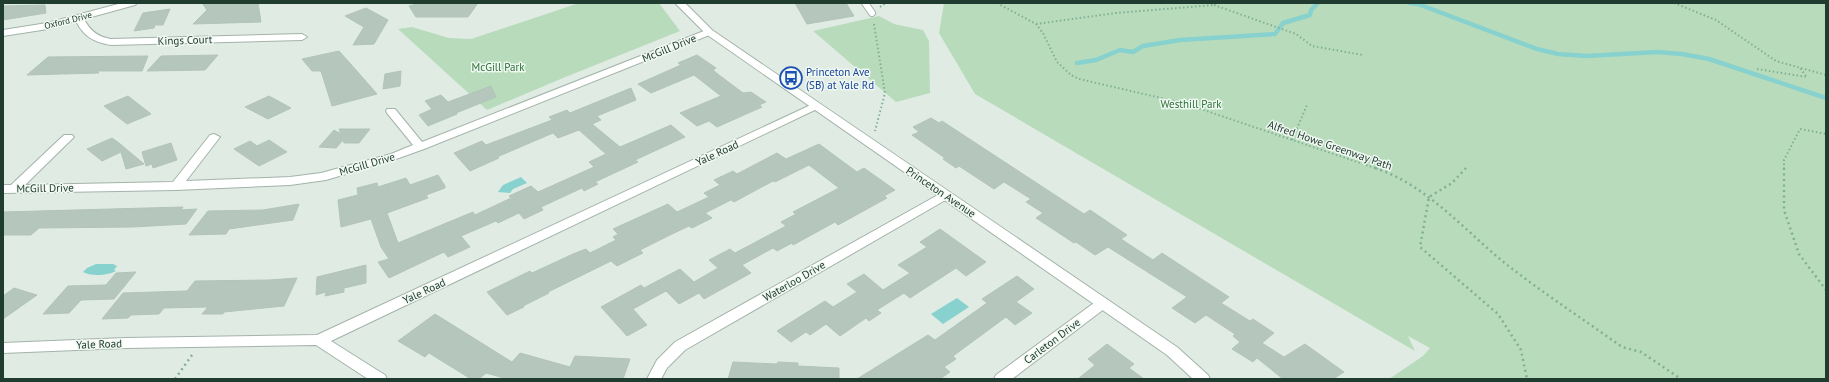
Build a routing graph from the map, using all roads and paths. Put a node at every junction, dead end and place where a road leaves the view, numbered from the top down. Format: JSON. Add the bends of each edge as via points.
{"nodes":[{"id":1,"x":132,"y":3,"type":"edge"},
{"id":2,"x":680,"y":3,"type":"edge"},
{"id":3,"x":865,"y":3,"type":"edge"},
{"id":4,"x":997,"y":3,"type":"edge"},
{"id":5,"x":1674,"y":3,"type":"edge"},
{"id":6,"x":1215,"y":4,"type":"edge"},
{"id":7,"x":872,"y":13,"type":"joint"},
{"id":8,"x":79,"y":18,"type":"junction"},
{"id":9,"x":1036,"y":24,"type":"junction"},
{"id":10,"x":709,"y":32,"type":"junction"},
{"id":11,"x":3,"y":33,"type":"edge"},
{"id":12,"x":302,"y":37,"type":"dead end"},
{"id":13,"x":1363,"y":56,"type":"dead end"},
{"id":14,"x":1799,"y":67,"type":"junction"},
{"id":15,"x":1757,"y":69,"type":"dead end"},
{"id":16,"x":1826,"y":74,"type":"edge"},
{"id":17,"x":1306,"y":104,"type":"dead end"},
{"id":18,"x":815,"y":106,"type":"junction"},
{"id":19,"x":391,"y":111,"type":"dead end"},
{"id":20,"x":1826,"y":134,"type":"edge"},
{"id":21,"x":68,"y":137,"type":"dead end"},
{"id":22,"x":214,"y":137,"type":"dead end"},
{"id":23,"x":1292,"y":140,"type":"junction"},
{"id":24,"x":869,"y":144,"type":"junction"},
{"id":25,"x":420,"y":146,"type":"junction"},
{"id":26,"x":1466,"y":168,"type":"dead end"},
{"id":27,"x":176,"y":186,"type":"junction"},
{"id":28,"x":9,"y":189,"type":"edge"},
{"id":29,"x":945,"y":195,"type":"junction"},
{"id":30,"x":1429,"y":197,"type":"junction"},
{"id":31,"x":1826,"y":290,"type":"edge"},
{"id":32,"x":1103,"y":303,"type":"junction"},
{"id":33,"x":319,"y":340,"type":"junction"},
{"id":34,"x":3,"y":348,"type":"edge"},
{"id":35,"x":187,"y":362,"type":"dead end"},
{"id":36,"x":175,"y":379,"type":"edge"},
{"id":37,"x":380,"y":379,"type":"edge"},
{"id":38,"x":654,"y":379,"type":"edge"},
{"id":39,"x":1001,"y":379,"type":"edge"},
{"id":40,"x":1203,"y":379,"type":"edge"},
{"id":41,"x":1527,"y":379,"type":"edge"},
{"id":42,"x":1681,"y":379,"type":"edge"}],
"edges":[{"from":1,"to":8,"type":"street","name":"Oxford Drive"},
{"from":2,"to":10,"type":"street","name":"Princeton Avenue"},
{"from":3,"to":7,"type":"lane"},
{"from":4,"to":9,"type":"path","name":"Alfred Howe Greenway Path"},
{"from":5,"to":14,"type":"path","via":[[1716,20],[1776,61]]},
{"from":6,"to":9,"type":"path"},
{"from":6,"to":13,"type":"path","via":[[1296,34],[1312,46]]},
{"from":7,"to":24,"type":"path","via":[[885,93],[874,137]]},
{"from":8,"to":11,"type":"street","name":"Oxford Drive"},
{"from":8,"to":12,"type":"street","name":"Kings Court","via":[[93,38],[111,42]]},
{"from":9,"to":23,"type":"path","name":"Alfred Howe Greenway Path","via":[[1057,62],[1079,79],[1183,103]]},
{"from":10,"to":18,"type":"street","name":"Princeton Avenue"},
{"from":10,"to":25,"type":"street","name":"McGill Drive"},
{"from":14,"to":15,"type":"path","via":[[1807,77]]},
{"from":14,"to":16,"type":"path"},
{"from":17,"to":23,"type":"path"},
{"from":18,"to":24,"type":"street","name":"Princeton Avenue"},
{"from":18,"to":33,"type":"street","name":"Yale Road"},
{"from":19,"to":25,"type":"street"},
{"from":20,"to":31,"type":"path","via":[[1800,129],[1784,160],[1784,210],[1799,254]]},
{"from":21,"to":28,"type":"street"},
{"from":22,"to":27,"type":"street"},
{"from":23,"to":30,"type":"path","name":"Alfred Howe Greenway Path","via":[[1391,173]]},
{"from":24,"to":29,"type":"street","name":"Princeton Avenue"},
{"from":25,"to":27,"type":"street","name":"McGill Drive","via":[[376,163],[307,180]]},
{"from":26,"to":30,"type":"path","via":[[1452,183]]},
{"from":27,"to":28,"type":"street","name":"McGill Drive"},
{"from":29,"to":32,"type":"street","name":"Princeton Avenue"},
{"from":29,"to":38,"type":"street","name":"Waterloo Drive","via":[[680,346],[662,364]]},
{"from":30,"to":41,"type":"path","via":[[1420,247],[1498,314],[1522,350]]},
{"from":30,"to":42,"type":"path","name":"Alfred Howe Greenway Path","via":[[1506,264],[1622,347],[1641,352]]},
{"from":32,"to":39,"type":"street","name":"Carleton Drive"},
{"from":32,"to":40,"type":"street","name":"Princeton Avenue","via":[[1172,351]]},
{"from":33,"to":34,"type":"street","name":"Yale Road"},
{"from":33,"to":37,"type":"street"},
{"from":35,"to":36,"type":"path"}]}
